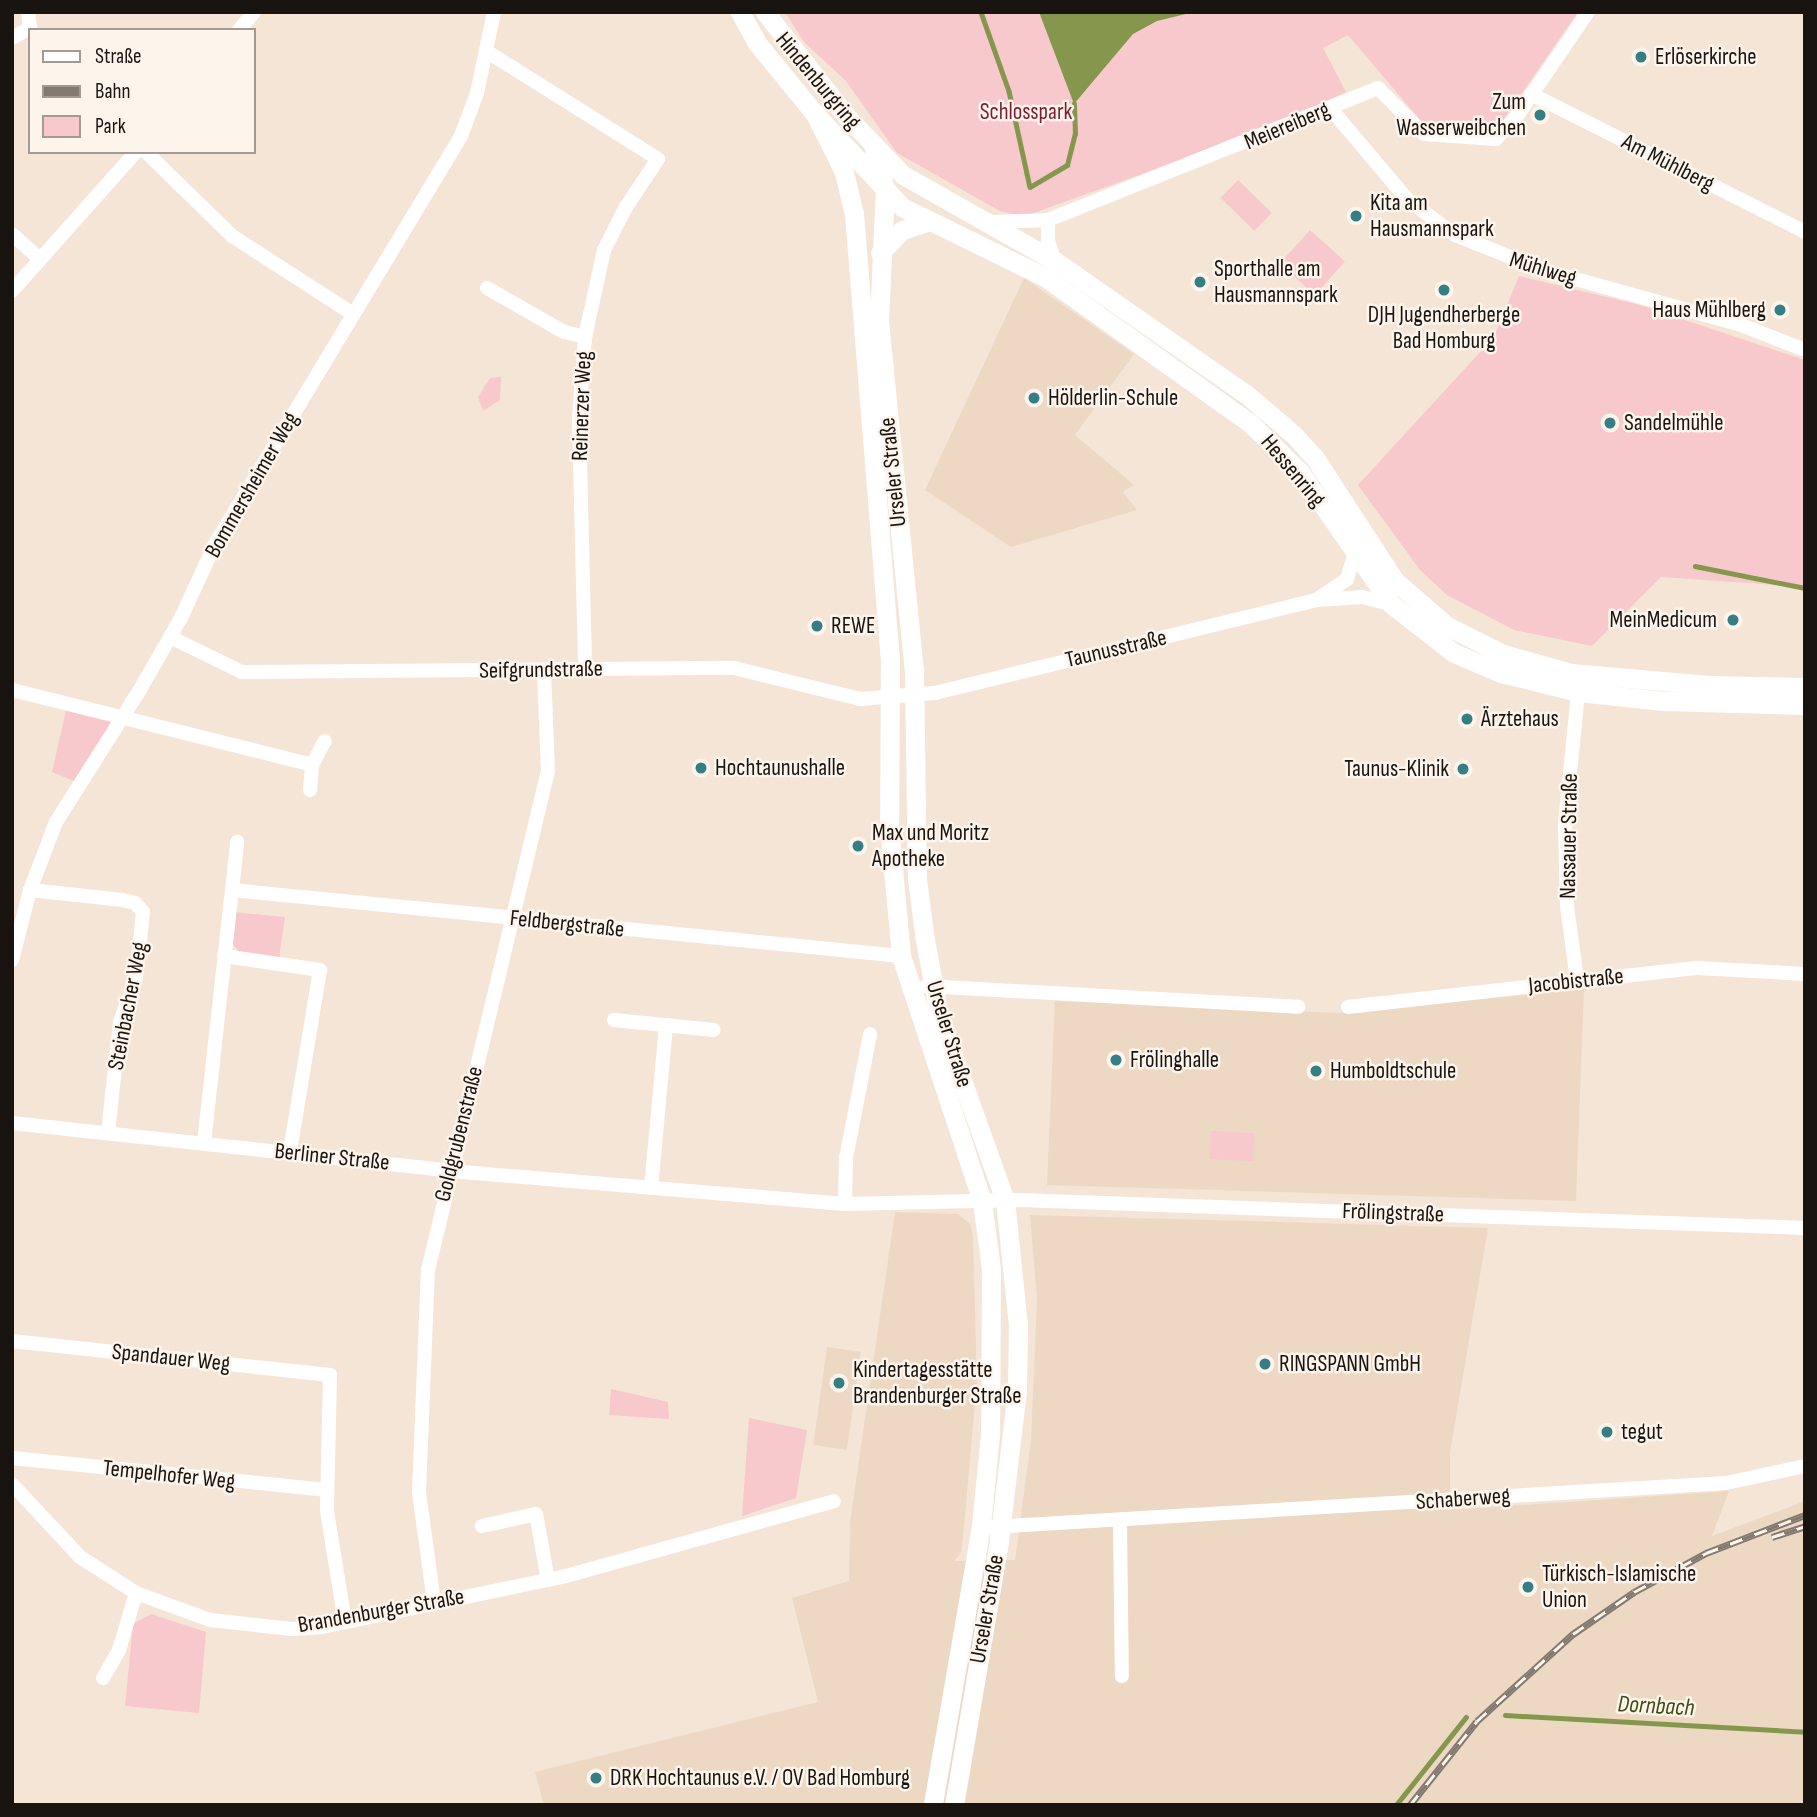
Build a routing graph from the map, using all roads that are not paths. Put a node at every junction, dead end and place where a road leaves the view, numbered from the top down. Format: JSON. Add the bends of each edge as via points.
{"nodes":[{"id":1,"x":254,"y":12,"type":"edge"},
{"id":2,"x":494,"y":12,"type":"edge"},
{"id":3,"x":740,"y":12,"type":"edge"},
{"id":4,"x":765,"y":12,"type":"edge"},
{"id":5,"x":1588,"y":12,"type":"edge"},
{"id":6,"x":241,"y":28,"type":"edge"},
{"id":7,"x":28,"y":29,"type":"edge"},
{"id":8,"x":12,"y":38,"type":"edge"},
{"id":9,"x":486,"y":51,"type":"junction"},
{"id":10,"x":1531,"y":94,"type":"junction"},
{"id":11,"x":1330,"y":108,"type":"junction"},
{"id":12,"x":815,"y":114,"type":"junction"},
{"id":13,"x":874,"y":149,"type":"junction"},
{"id":14,"x":134,"y":154,"type":"edge"},
{"id":15,"x":148,"y":154,"type":"edge"},
{"id":16,"x":920,"y":188,"type":"junction"},
{"id":17,"x":885,"y":189,"type":"junction"},
{"id":18,"x":1048,"y":220,"type":"junction"},
{"id":19,"x":929,"y":221,"type":"junction"},
{"id":20,"x":992,"y":222,"type":"junction"},
{"id":21,"x":1805,"y":232,"type":"edge"},
{"id":22,"x":12,"y":234,"type":"edge"},
{"id":23,"x":880,"y":253,"type":"junction"},
{"id":24,"x":40,"y":259,"type":"junction"},
{"id":25,"x":1055,"y":261,"type":"junction"},
{"id":26,"x":858,"y":274,"type":"junction"},
{"id":27,"x":487,"y":288,"type":"dead end"},
{"id":28,"x":12,"y":291,"type":"edge"},
{"id":29,"x":354,"y":313,"type":"junction"},
{"id":30,"x":585,"y":337,"type":"junction"},
{"id":31,"x":1805,"y":350,"type":"edge"},
{"id":32,"x":1354,"y":556,"type":"junction"},
{"id":33,"x":1316,"y":600,"type":"junction"},
{"id":34,"x":1391,"y":604,"type":"junction"},
{"id":35,"x":170,"y":637,"type":"junction"},
{"id":36,"x":585,"y":670,"type":"junction"},
{"id":37,"x":544,"y":672,"type":"junction"},
{"id":38,"x":1805,"y":687,"type":"edge"},
{"id":39,"x":12,"y":690,"type":"edge"},
{"id":40,"x":1578,"y":692,"type":"junction"},
{"id":41,"x":915,"y":696,"type":"junction"},
{"id":42,"x":891,"y":698,"type":"junction"},
{"id":43,"x":1805,"y":705,"type":"edge"},
{"id":44,"x":122,"y":714,"type":"junction"},
{"id":45,"x":325,"y":741,"type":"dead end"},
{"id":46,"x":312,"y":765,"type":"junction"},
{"id":47,"x":310,"y":790,"type":"dead end"},
{"id":48,"x":237,"y":842,"type":"dead end"},
{"id":49,"x":30,"y":890,"type":"junction"},
{"id":50,"x":232,"y":890,"type":"junction"},
{"id":51,"x":514,"y":918,"type":"junction"},
{"id":52,"x":224,"y":956,"type":"junction"},
{"id":53,"x":901,"y":956,"type":"junction"},
{"id":54,"x":12,"y":960,"type":"edge"},
{"id":55,"x":1805,"y":974,"type":"edge"},
{"id":56,"x":1577,"y":980,"type":"junction"},
{"id":57,"x":932,"y":986,"type":"junction"},
{"id":58,"x":911,"y":987,"type":"junction"},
{"id":59,"x":1298,"y":1007,"type":"dead end"},
{"id":60,"x":1348,"y":1007,"type":"dead end"},
{"id":61,"x":614,"y":1020,"type":"dead end"},
{"id":62,"x":666,"y":1025,"type":"junction"},
{"id":63,"x":714,"y":1030,"type":"dead end"},
{"id":64,"x":870,"y":1034,"type":"dead end"},
{"id":65,"x":12,"y":1123,"type":"edge"},
{"id":66,"x":108,"y":1133,"type":"junction"},
{"id":67,"x":204,"y":1143,"type":"junction"},
{"id":68,"x":290,"y":1152,"type":"junction"},
{"id":69,"x":451,"y":1171,"type":"junction"},
{"id":70,"x":651,"y":1188,"type":"junction"},
{"id":71,"x":1005,"y":1200,"type":"junction"},
{"id":72,"x":982,"y":1201,"type":"junction"},
{"id":73,"x":845,"y":1203,"type":"junction"},
{"id":74,"x":1805,"y":1228,"type":"edge"},
{"id":75,"x":12,"y":1341,"type":"edge"},
{"id":76,"x":12,"y":1458,"type":"edge"},
{"id":77,"x":1805,"y":1466,"type":"edge"},
{"id":78,"x":12,"y":1484,"type":"edge"},
{"id":79,"x":327,"y":1490,"type":"junction"},
{"id":80,"x":834,"y":1501,"type":"dead end"},
{"id":81,"x":1120,"y":1522,"type":"junction"},
{"id":82,"x":482,"y":1526,"type":"dead end"},
{"id":83,"x":981,"y":1526,"type":"junction"},
{"id":84,"x":1001,"y":1527,"type":"junction"},
{"id":85,"x":548,"y":1580,"type":"junction"},
{"id":86,"x":135,"y":1593,"type":"junction"},
{"id":87,"x":434,"y":1602,"type":"junction"},
{"id":88,"x":345,"y":1622,"type":"junction"},
{"id":89,"x":1122,"y":1676,"type":"dead end"},
{"id":90,"x":103,"y":1678,"type":"dead end"},
{"id":91,"x":933,"y":1805,"type":"edge"},
{"id":92,"x":954,"y":1805,"type":"edge"}],
"edges":[{"from":1,"to":6,"type":"street"},
{"from":2,"to":9,"type":"street","name":"Bommersheimer Weg"},
{"from":3,"to":12,"type":"street","name":"Hindenburgring","via":[[757,43]]},
{"from":4,"to":13,"type":"street","name":"Hindenburgring"},
{"from":5,"to":10,"type":"street"},
{"from":7,"to":8,"type":"street"},
{"from":9,"to":29,"type":"street","name":"Bommersheimer Weg","via":[[461,136]]},
{"from":9,"to":30,"type":"street","name":"Reinerzer Weg","via":[[658,159],[625,207],[604,250]]},
{"from":10,"to":11,"type":"street","name":"Meiereiberg","via":[[1510,126],[1492,140],[1424,134],[1378,88]]},
{"from":10,"to":21,"type":"street","name":"Am Mühlberg"},
{"from":11,"to":18,"type":"street","name":"Meiereiberg"},
{"from":11,"to":31,"type":"street","name":"Mühlweg","via":[[1407,200],[1455,235],[1543,270],[1741,324]]},
{"from":12,"to":17,"type":"street","name":"Hessenring"},
{"from":12,"to":26,"type":"street","name":"Urseler Straße","via":[[850,189]]},
{"from":13,"to":16,"type":"street","name":"Hessenring"},
{"from":13,"to":17,"type":"street","name":"Urseler Straße"},
{"from":14,"to":24,"type":"street"},
{"from":15,"to":29,"type":"street","via":[[232,236]]},
{"from":16,"to":17,"type":"street"},
{"from":16,"to":20,"type":"street","name":"Hessenring"},
{"from":17,"to":19,"type":"street","name":"Hessenring","via":[[909,213]]},
{"from":17,"to":23,"type":"street","name":"Urseler Straße"},
{"from":17,"to":26,"type":"street","name":"Urseler Straße","via":[[866,205]]},
{"from":18,"to":20,"type":"street","name":"Meiereiberg"},
{"from":18,"to":25,"type":"street","via":[[1048,241]]},
{"from":19,"to":23,"type":"street","via":[[902,230]]},
{"from":19,"to":32,"type":"street","name":"Hessenring","via":[[1045,277],[1250,423],[1300,472]]},
{"from":20,"to":25,"type":"street","name":"Hessenring"},
{"from":22,"to":24,"type":"street"},
{"from":23,"to":41,"type":"street","name":"Urseler Straße","via":[[879,321]]},
{"from":24,"to":28,"type":"street"},
{"from":25,"to":38,"type":"street","name":"Hessenring","via":[[1246,394],[1294,435],[1315,458],[1395,581],[1447,626],[1503,654],[1571,673],[1708,685]]},
{"from":26,"to":42,"type":"street","name":"Urseler Straße"},
{"from":27,"to":30,"type":"street","via":[[564,332]]},
{"from":29,"to":35,"type":"street","name":"Bommersheimer Weg","via":[[215,544]]},
{"from":30,"to":36,"type":"street","name":"Reinerzer Weg","via":[[579,419]]},
{"from":32,"to":33,"type":"street","name":"Taunusstraße","via":[[1347,579]]},
{"from":32,"to":34,"type":"street","name":"Hessenring"},
{"from":33,"to":34,"type":"street","name":"Taunusstraße","via":[[1362,597]]},
{"from":33,"to":41,"type":"street","name":"Taunusstraße"},
{"from":34,"to":40,"type":"street","name":"Hessenring","via":[[1454,653],[1501,673]]},
{"from":35,"to":37,"type":"street","name":"Seifgrundstraße","via":[[242,672]]},
{"from":35,"to":44,"type":"street","name":"Bommersheimer Weg"},
{"from":36,"to":37,"type":"street","name":"Seifgrundstraße"},
{"from":36,"to":42,"type":"street","name":"Seifgrundstraße","via":[[734,668],[841,697]]},
{"from":37,"to":51,"type":"street","name":"Goldgrubenstraße","via":[[548,771]]},
{"from":39,"to":44,"type":"street"},
{"from":40,"to":43,"type":"street","name":"Hessenring","via":[[1664,701]]},
{"from":40,"to":56,"type":"street","name":"Nassauer Straße","via":[[1564,845]]},
{"from":41,"to":42,"type":"street","name":"Seifgrundstraße"},
{"from":41,"to":57,"type":"street","name":"Urseler Straße","via":[[917,879]]},
{"from":42,"to":53,"type":"street","name":"Urseler Straße","via":[[889,826]]},
{"from":44,"to":46,"type":"street"},
{"from":44,"to":49,"type":"street","name":"Bommersheimer Weg","via":[[56,822]]},
{"from":45,"to":46,"type":"street"},
{"from":46,"to":47,"type":"street"},
{"from":48,"to":50,"type":"street"},
{"from":49,"to":54,"type":"street","name":"Bommersheimer Weg"},
{"from":49,"to":66,"type":"street","name":"Steinbacher Weg","via":[[122,900],[135,903],[143,912],[136,978],[120,1022]]},
{"from":50,"to":51,"type":"street","name":"Feldbergstraße"},
{"from":50,"to":52,"type":"street"},
{"from":51,"to":53,"type":"street","name":"Feldbergstraße"},
{"from":51,"to":69,"type":"street","name":"Goldgrubenstraße"},
{"from":52,"to":67,"type":"street"},
{"from":52,"to":68,"type":"street","via":[[320,970]]},
{"from":53,"to":58,"type":"street","name":"Urseler Straße"},
{"from":55,"to":56,"type":"street","name":"Jacobistraße","via":[[1698,968]]},
{"from":56,"to":60,"type":"street","name":"Jacobistraße"},
{"from":57,"to":58,"type":"street"},
{"from":57,"to":59,"type":"street"},
{"from":57,"to":71,"type":"street","name":"Urseler Straße"},
{"from":58,"to":72,"type":"street","name":"Urseler Straße"},
{"from":61,"to":62,"type":"street"},
{"from":62,"to":63,"type":"street"},
{"from":62,"to":70,"type":"street"},
{"from":64,"to":73,"type":"street","via":[[846,1158]]},
{"from":65,"to":66,"type":"street","name":"Berliner Straße"},
{"from":66,"to":67,"type":"street","name":"Berliner Straße"},
{"from":67,"to":68,"type":"street","name":"Berliner Straße"},
{"from":68,"to":69,"type":"street","name":"Berliner Straße"},
{"from":69,"to":70,"type":"street","name":"Berliner Straße"},
{"from":69,"to":87,"type":"street","name":"Goldgrubenstraße","via":[[430,1255],[421,1376],[419,1517]]},
{"from":70,"to":73,"type":"street","name":"Berliner Straße"},
{"from":71,"to":72,"type":"street","name":"Frölingstraße"},
{"from":71,"to":74,"type":"street","name":"Frölingstraße"},
{"from":71,"to":84,"type":"street","name":"Urseler Straße","via":[[1018,1326],[1017,1390]]},
{"from":72,"to":73,"type":"street","name":"Berliner Straße"},
{"from":72,"to":83,"type":"street","name":"Urseler Straße","via":[[990,1269],[992,1366]]},
{"from":75,"to":79,"type":"street","name":"Spandauer Weg","via":[[330,1375]]},
{"from":76,"to":79,"type":"street","name":"Tempelhofer Weg"},
{"from":77,"to":81,"type":"street","name":"Schaberweg","via":[[1747,1481]]},
{"from":78,"to":86,"type":"street","name":"Brandenburger Straße","via":[[80,1557]]},
{"from":79,"to":88,"type":"street"},
{"from":80,"to":85,"type":"street","name":"Brandenburger Straße"},
{"from":81,"to":84,"type":"street","name":"Schaberweg"},
{"from":81,"to":89,"type":"street"},
{"from":82,"to":85,"type":"street","via":[[536,1514]]},
{"from":83,"to":84,"type":"street","name":"Schaberweg"},
{"from":83,"to":91,"type":"street","name":"Urseler Straße"},
{"from":84,"to":92,"type":"street","name":"Urseler Straße"},
{"from":85,"to":87,"type":"street","name":"Brandenburger Straße"},
{"from":86,"to":88,"type":"street","name":"Brandenburger Straße","via":[[223,1623],[292,1629]]},
{"from":86,"to":90,"type":"street","via":[[119,1650]]},
{"from":87,"to":88,"type":"street","name":"Brandenburger Straße"}]}
